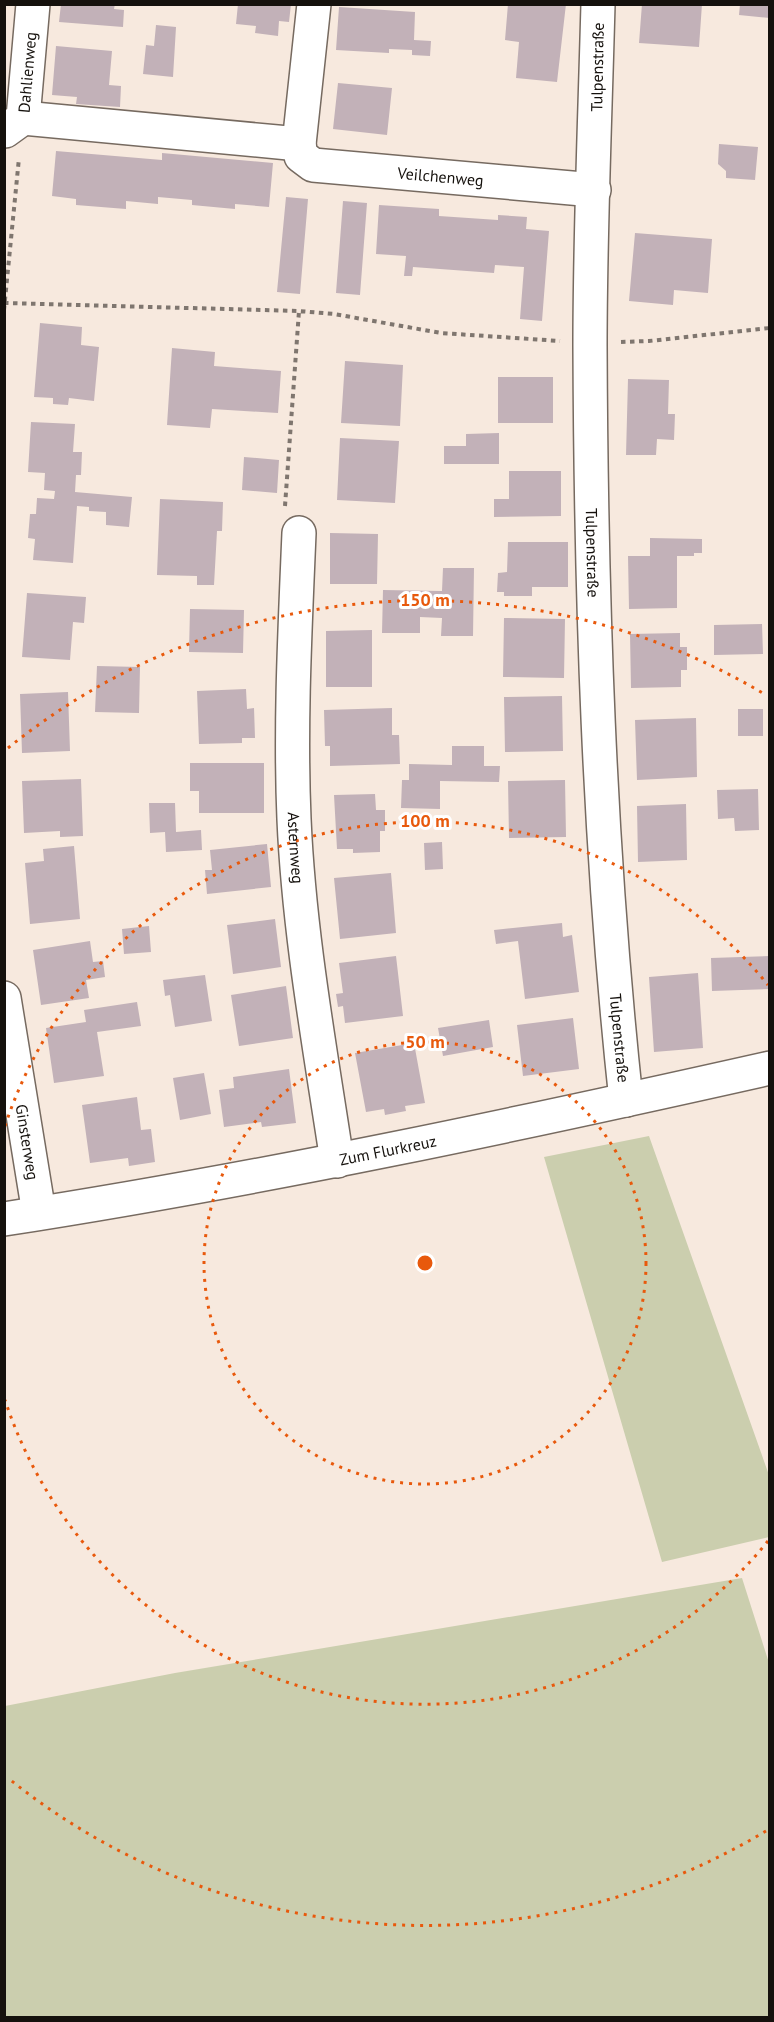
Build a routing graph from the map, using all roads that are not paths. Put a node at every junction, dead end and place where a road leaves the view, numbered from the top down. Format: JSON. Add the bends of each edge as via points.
{"nodes":[{"id":1,"x":33,"y":4,"type":"edge"},
{"id":2,"x":314,"y":4,"type":"edge"},
{"id":3,"x":598,"y":4,"type":"edge"},
{"id":4,"x":14,"y":125,"type":"edge"},
{"id":5,"x":299,"y":144,"type":"junction"},
{"id":6,"x":594,"y":190,"type":"junction"},
{"id":7,"x":299,"y":533,"type":"road end"},
{"id":8,"x":4,"y":998,"type":"edge"},
{"id":9,"x":770,"y":1068,"type":"edge"},
{"id":10,"x":626,"y":1100,"type":"junction"},
{"id":11,"x":337,"y":1161,"type":"junction"},
{"id":12,"x":39,"y":1213,"type":"junction"},
{"id":13,"x":4,"y":1219,"type":"edge"}],
"edges":[{"from":1,"to":4,"type":"street","name":"Dahlienweg"},
{"from":2,"to":5,"type":"street"},
{"from":3,"to":6,"type":"street","name":"Tulpenstraße"},
{"from":4,"to":5,"type":"street"},
{"from":5,"to":6,"type":"street","name":"Veilchenweg","via":[[301,156],[313,165]]},
{"from":6,"to":10,"type":"street","name":"Tulpenstraße","via":[[590,343],[596,713]]},
{"from":7,"to":11,"type":"street","name":"Asternweg","via":[[291,727],[294,821],[307,966]]},
{"from":8,"to":12,"type":"street","name":"Ginsterweg"},
{"from":9,"to":10,"type":"street","name":"Zum Flurkreuz"},
{"from":10,"to":11,"type":"street","name":"Zum Flurkreuz"},
{"from":11,"to":12,"type":"street","name":"Zum Flurkreuz"},
{"from":12,"to":13,"type":"street","name":"Zum Flurkreuz"}]}
